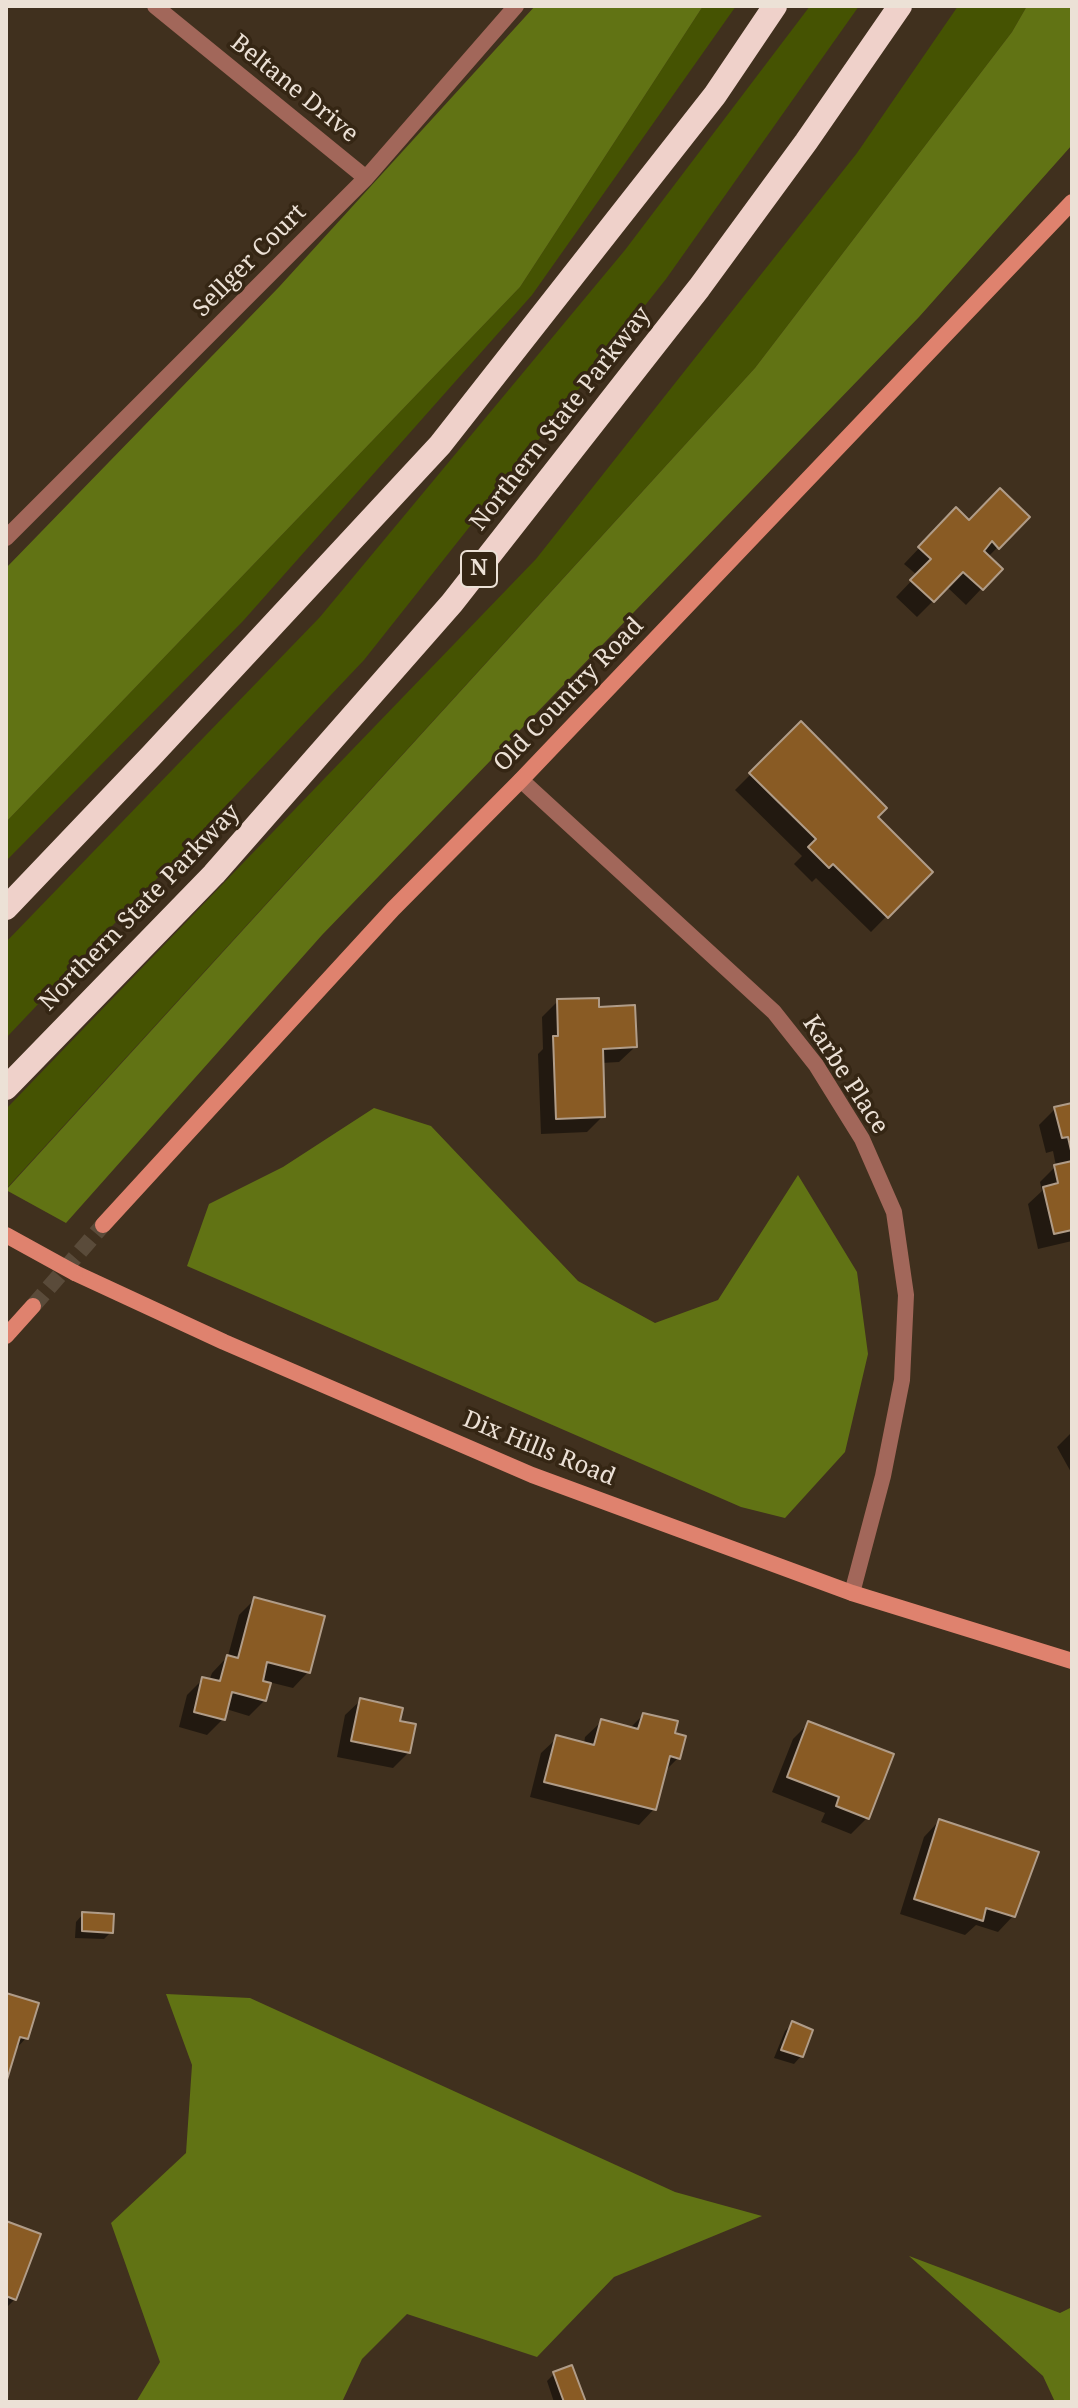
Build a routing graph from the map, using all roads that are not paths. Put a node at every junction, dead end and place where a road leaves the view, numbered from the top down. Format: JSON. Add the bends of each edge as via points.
{"nodes":[{"id":1,"x":155,"y":6,"type":"edge"},
{"id":2,"x":516,"y":6,"type":"edge"},
{"id":3,"x":775,"y":6,"type":"edge"},
{"id":4,"x":900,"y":6,"type":"edge"},
{"id":5,"x":366,"y":178,"type":"junction"},
{"id":6,"x":1072,"y":202,"type":"edge"},
{"id":7,"x":6,"y":538,"type":"edge"},
{"id":8,"x":521,"y":780,"type":"junction"},
{"id":9,"x":6,"y":908,"type":"edge"},
{"id":10,"x":6,"y":1088,"type":"edge"},
{"id":11,"x":103,"y":1225,"type":"tunnel mouth"},
{"id":12,"x":6,"y":1235,"type":"edge"},
{"id":13,"x":33,"y":1306,"type":"tunnel mouth"},
{"id":14,"x":6,"y":1336,"type":"edge"},
{"id":15,"x":852,"y":1593,"type":"junction"},
{"id":16,"x":1072,"y":1661,"type":"edge"}],
"edges":[{"from":1,"to":5,"type":"street","name":"Beltane Drive"},
{"from":2,"to":5,"type":"street","name":"Sellger Court"},
{"from":3,"to":9,"type":"highway","via":[[715,95],[440,445]]},
{"from":4,"to":10,"type":"highway","name":"Northern State Parkway","number":"N","via":[[699,288],[452,603],[214,874]]},
{"from":5,"to":7,"type":"street","name":"Sellger Court"},
{"from":6,"to":8,"type":"main road","name":"Old Country Road"},
{"from":8,"to":11,"type":"main road","name":"Old Country Road","via":[[393,909]]},
{"from":8,"to":15,"type":"street","name":"Karbe Place","via":[[774,1012],[816,1065],[862,1139],[894,1212],[906,1295],[902,1380]]},
{"from":12,"to":15,"type":"main road","name":"Dix Hills Road","bridge":true,"via":[[224,1342],[532,1475]]},
{"from":13,"to":14,"type":"main road"},
{"from":15,"to":16,"type":"main road","name":"Dix Hills Road"}]}
